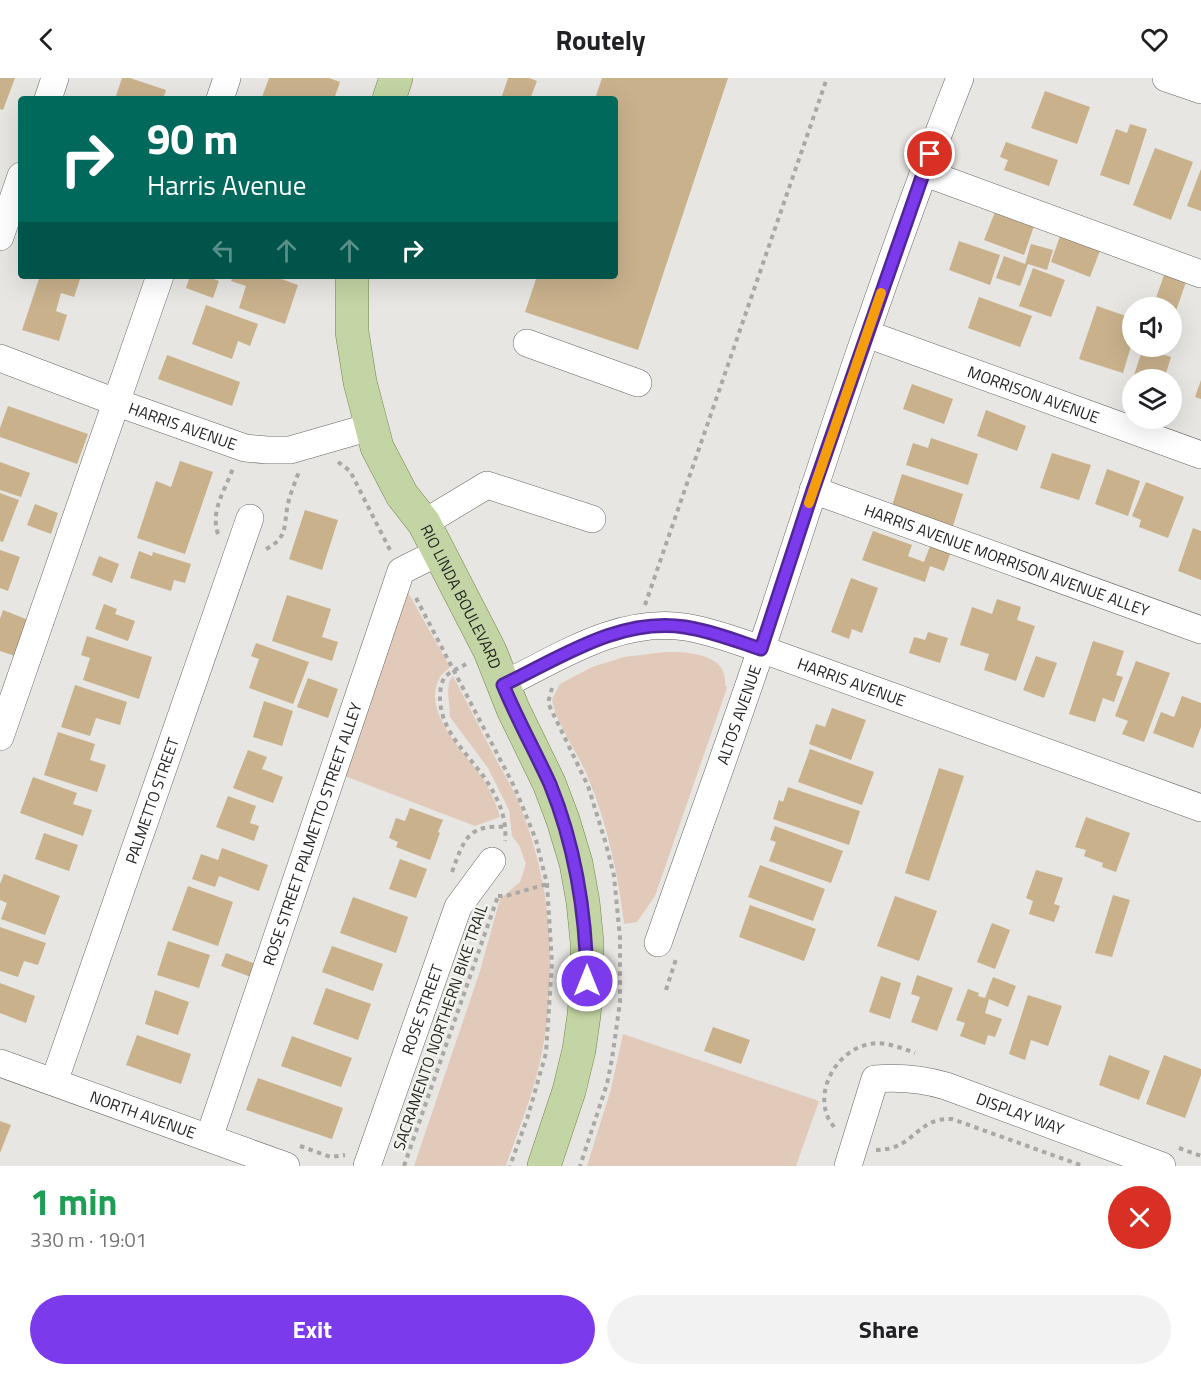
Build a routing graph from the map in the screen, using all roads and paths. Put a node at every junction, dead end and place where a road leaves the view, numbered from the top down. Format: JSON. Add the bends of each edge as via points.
{"nodes":[{"id":1,"x":55,"y":78,"type":"edge"},
{"id":2,"x":227,"y":78,"type":"edge"},
{"id":3,"x":396,"y":78,"type":"edge"},
{"id":4,"x":827,"y":78,"type":"edge"},
{"id":5,"x":960,"y":78,"type":"edge"},
{"id":6,"x":49,"y":96,"type":"edge"},
{"id":7,"x":221,"y":96,"type":"edge"},
{"id":8,"x":390,"y":96,"type":"edge"},
{"id":9,"x":922,"y":172,"type":"junction"},
{"id":10,"x":18,"y":185,"type":"edge"},
{"id":11,"x":0,"y":237,"type":"edge"},
{"id":12,"x":1201,"y":274,"type":"edge"},
{"id":13,"x":159,"y":279,"type":"edge"},
{"id":14,"x":352,"y":279,"type":"edge"},
{"id":15,"x":867,"y":334,"type":"junction"},
{"id":16,"x":527,"y":343,"type":"dead end"},
{"id":17,"x":0,"y":358,"type":"edge"},
{"id":18,"x":638,"y":383,"type":"dead end"},
{"id":19,"x":117,"y":403,"type":"junction"},
{"id":20,"x":370,"y":427,"type":"junction"},
{"id":21,"x":1201,"y":455,"type":"edge"},
{"id":22,"x":333,"y":461,"type":"dead end"},
{"id":23,"x":234,"y":466,"type":"dead end"},
{"id":24,"x":308,"y":467,"type":"dead end"},
{"id":25,"x":244,"y":468,"type":"dead end"},
{"id":26,"x":291,"y":470,"type":"dead end"},
{"id":27,"x":299,"y":470,"type":"junction"},
{"id":28,"x":813,"y":490,"type":"junction"},
{"id":29,"x":250,"y":518,"type":"dead end"},
{"id":30,"x":592,"y":519,"type":"dead end"},
{"id":31,"x":424,"y":523,"type":"junction"},
{"id":32,"x":439,"y":552,"type":"junction"},
{"id":33,"x":257,"y":555,"type":"dead end"},
{"id":34,"x":401,"y":571,"type":"junction"},
{"id":35,"x":644,"y":607,"type":"dead end"},
{"id":36,"x":1201,"y":630,"type":"edge"},
{"id":37,"x":761,"y":649,"type":"junction"},
{"id":38,"x":454,"y":671,"type":"junction"},
{"id":39,"x":503,"y":685,"type":"junction"},
{"id":40,"x":553,"y":685,"type":"dead end"},
{"id":41,"x":0,"y":737,"type":"edge"},
{"id":42,"x":1201,"y":808,"type":"edge"},
{"id":43,"x":492,"y":861,"type":"dead end"},
{"id":44,"x":450,"y":879,"type":"dead end"},
{"id":45,"x":498,"y":896,"type":"dead end"},
{"id":46,"x":667,"y":950,"type":"joint"},
{"id":47,"x":666,"y":990,"type":"dead end"},
{"id":48,"x":0,"y":1063,"type":"edge"},
{"id":49,"x":54,"y":1082,"type":"junction"},
{"id":50,"x":209,"y":1138,"type":"junction"},
{"id":51,"x":287,"y":1154,"type":"edge"},
{"id":52,"x":358,"y":1159,"type":"edge"},
{"id":53,"x":404,"y":1166,"type":"edge"},
{"id":54,"x":510,"y":1166,"type":"edge"},
{"id":55,"x":544,"y":1166,"type":"edge"},
{"id":56,"x":580,"y":1166,"type":"edge"},
{"id":57,"x":848,"y":1166,"type":"edge"},
{"id":58,"x":1162,"y":1166,"type":"edge"}],
"edges":[{"from":1,"to":6,"type":"street"},
{"from":2,"to":7,"type":"street"},
{"from":3,"to":8,"type":"main road"},
{"from":4,"to":35,"type":"path"},
{"from":5,"to":9,"type":"street","name":"ALTOS AVENUE"},
{"from":9,"to":12,"type":"street"},
{"from":9,"to":15,"type":"street","name":"ALTOS AVENUE"},
{"from":10,"to":11,"type":"street"},
{"from":13,"to":19,"type":"street"},
{"from":14,"to":20,"type":"main road","name":"RIO LINDA BOULEVARD","via":[[352,332]]},
{"from":15,"to":21,"type":"street","name":"MORRISON AVENUE"},
{"from":15,"to":28,"type":"street","name":"ALTOS AVENUE"},
{"from":16,"to":18,"type":"street"},
{"from":17,"to":19,"type":"street","name":"HARRIS AVENUE"},
{"from":19,"to":20,"type":"street","name":"HARRIS AVENUE","via":[[245,448],[290,450]]},
{"from":19,"to":41,"type":"street"},
{"from":20,"to":31,"type":"main road","name":"RIO LINDA BOULEVARD","via":[[402,495]]},
{"from":22,"to":34,"type":"path","via":[[350,471]]},
{"from":23,"to":25,"type":"path"},
{"from":24,"to":27,"type":"path"},
{"from":26,"to":27,"type":"path"},
{"from":27,"to":33,"type":"path","via":[[284,530],[273,545]]},
{"from":28,"to":36,"type":"street","name":"HARRIS AVENUE MORRISON AVENUE ALLEY"},
{"from":28,"to":37,"type":"street","name":"ALTOS AVENUE"},
{"from":29,"to":49,"type":"street","name":"PALMETTO STREET"},
{"from":30,"to":31,"type":"street","via":[[487,485]]},
{"from":31,"to":32,"type":"main road","name":"RIO LINDA BOULEVARD"},
{"from":32,"to":34,"type":"street"},
{"from":32,"to":39,"type":"main road","name":"RIO LINDA BOULEVARD","via":[[490,651]]},
{"from":34,"to":38,"type":"path"},
{"from":34,"to":50,"type":"street","name":"ROSE STREET PALMETTO STREET ALLEY"},
{"from":37,"to":39,"type":"street","name":"HARRIS AVENUE","via":[[683,627],[636,628],[587,644]]},
{"from":37,"to":42,"type":"street","name":"HARRIS AVENUE"},
{"from":37,"to":46,"type":"street","name":"ALTOS AVENUE"},
{"from":38,"to":44,"type":"path","via":[[446,676],[440,690],[443,718],[492,789],[506,827],[486,826],[469,836]]},
{"from":38,"to":54,"type":"path","via":[[527,816],[547,884],[552,963],[546,1053]]},
{"from":39,"to":55,"type":"main road","name":"RIO LINDA BOULEVARD","via":[[563,820],[576,862],[587,942],[579,1050]]},
{"from":40,"to":56,"type":"path","via":[[548,703],[588,786],[606,844],[621,938],[620,1002],[612,1059]]},
{"from":43,"to":52,"type":"street","name":"ROSE STREET","via":[[458,907]]},
{"from":45,"to":53,"type":"path","name":"SACRAMENTO NORTHERN BIKE TRAIL"},
{"from":46,"to":47,"type":"path"},
{"from":48,"to":49,"type":"street","name":"NORTH AVENUE"},
{"from":49,"to":50,"type":"street","name":"NORTH AVENUE"},
{"from":50,"to":51,"type":"street","name":"NORTH AVENUE"},
{"from":51,"to":52,"type":"path"},
{"from":57,"to":58,"type":"street","name":"DISPLAY WAY","via":[[875,1079],[912,1078]]}]}
